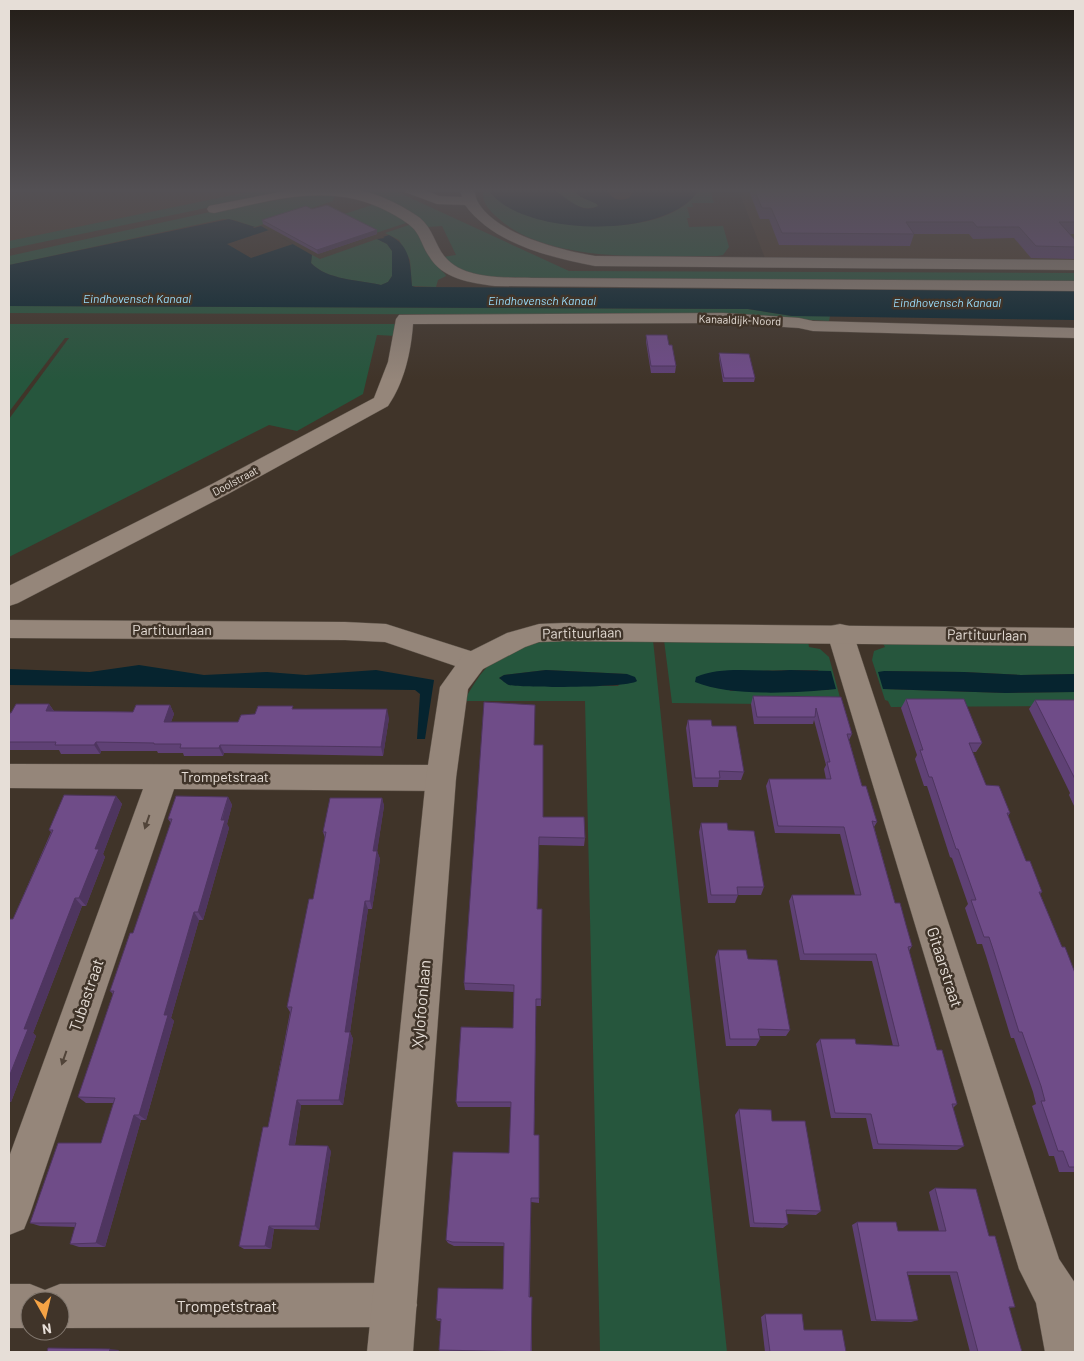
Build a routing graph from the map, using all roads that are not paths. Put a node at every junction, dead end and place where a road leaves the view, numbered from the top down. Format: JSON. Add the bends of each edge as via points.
{"nodes":[{"id":1,"x":435,"y":253,"type":"edge"},
{"id":2,"x":555,"y":253,"type":"edge"},
{"id":3,"x":1075,"y":265,"type":"edge"},
{"id":4,"x":1075,"y":286,"type":"edge"},
{"id":5,"x":405,"y":318,"type":"joint"},
{"id":6,"x":1075,"y":333,"type":"edge"},
{"id":7,"x":9,"y":597,"type":"edge"},
{"id":8,"x":9,"y":629,"type":"edge"},
{"id":9,"x":840,"y":633,"type":"junction"},
{"id":10,"x":1075,"y":637,"type":"edge"},
{"id":11,"x":473,"y":662,"type":"junction"},
{"id":12,"x":9,"y":776,"type":"edge"},
{"id":13,"x":163,"y":776,"type":"junction"},
{"id":14,"x":441,"y":778,"type":"junction"},
{"id":15,"x":9,"y":1214,"type":"edge"},
{"id":16,"x":1066,"y":1302,"type":"edge"},
{"id":17,"x":395,"y":1305,"type":"junction"},
{"id":18,"x":70,"y":1306,"type":"edge"},
{"id":19,"x":390,"y":1352,"type":"edge"},
{"id":20,"x":1068,"y":1352,"type":"edge"}],
"edges":[{"from":1,"to":4,"type":"street","via":[[450,271],[492,280],[532,283]]},
{"from":2,"to":3,"type":"street","via":[[595,261]]},
{"from":5,"to":6,"type":"street","name":"Kanaaldijk-Noord","via":[[723,318],[799,322],[813,326]]},
{"from":5,"to":7,"type":"street","name":"Doolstraat","via":[[389,391],[381,402]]},
{"from":8,"to":11,"type":"street","name":"Partituurlaan","via":[[386,633]]},
{"from":9,"to":10,"type":"street","name":"Partituurlaan"},
{"from":9,"to":11,"type":"street","name":"Partituurlaan","via":[[538,633],[516,640]]},
{"from":9,"to":16,"type":"street","name":"Gitaarstraat","via":[[1041,1269]]},
{"from":11,"to":14,"type":"street","name":"Xylofoonlaan","via":[[454,687]]},
{"from":12,"to":13,"type":"street","name":"Trompetstraat"},
{"from":13,"to":14,"type":"street","name":"Trompetstraat"},
{"from":13,"to":15,"type":"street","name":"Tubastraat","one_way":true},
{"from":14,"to":17,"type":"street","name":"Xylofoonlaan"},
{"from":16,"to":20,"type":"street","name":"Gitaarstraat"},
{"from":17,"to":18,"type":"street","name":"Trompetstraat"},
{"from":17,"to":19,"type":"street","name":"Xylofoonlaan"}]}
